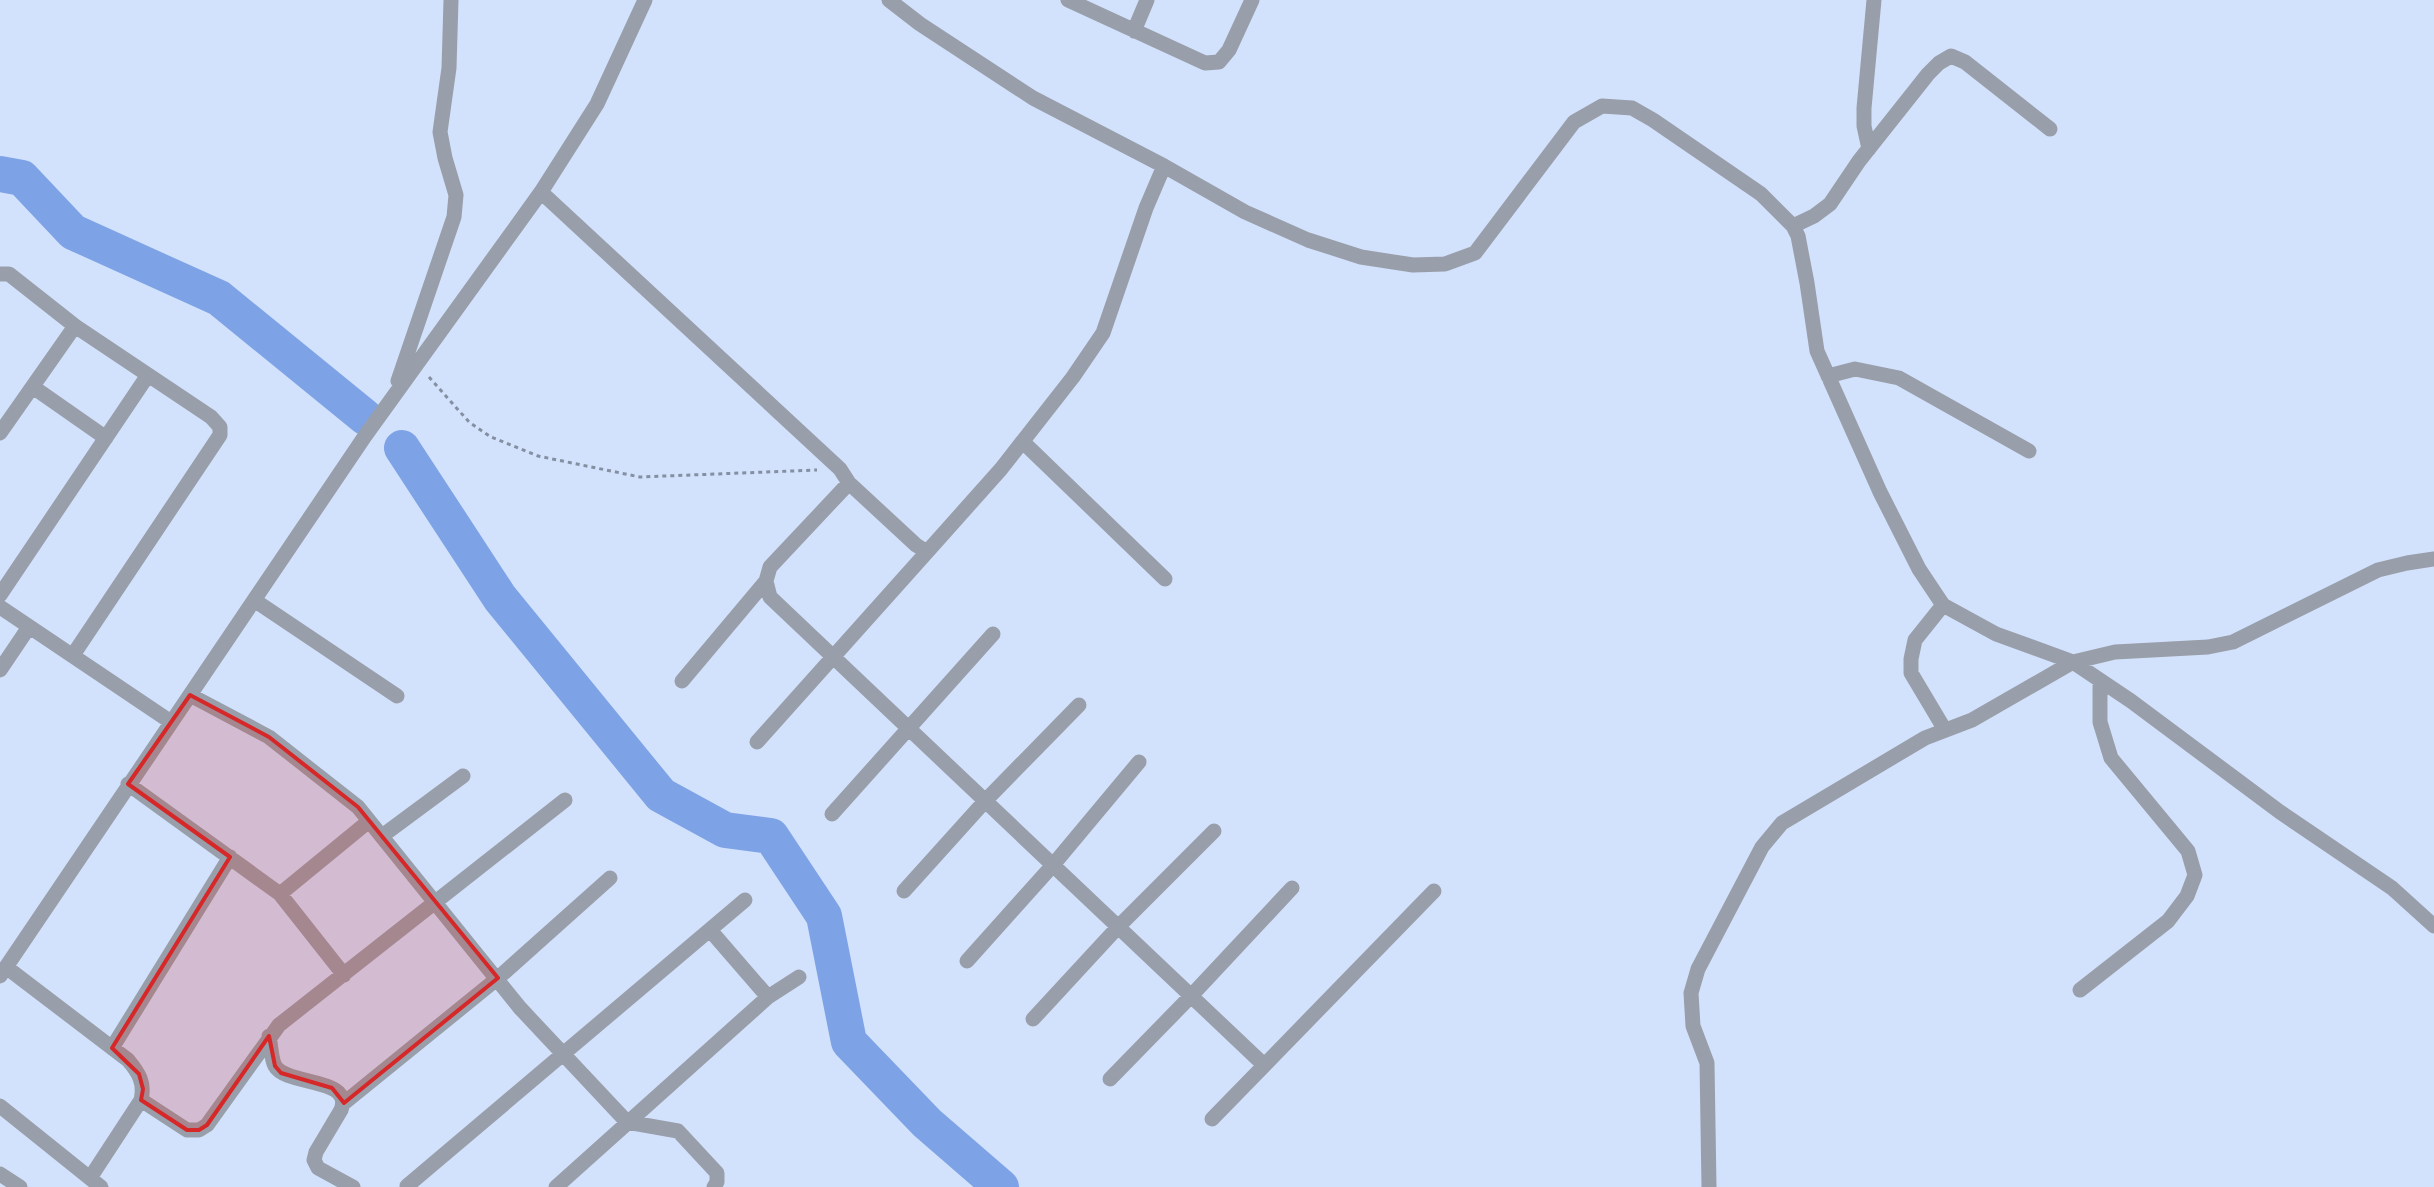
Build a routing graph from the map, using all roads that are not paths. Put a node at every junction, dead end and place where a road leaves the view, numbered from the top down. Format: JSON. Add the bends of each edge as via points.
{"nodes":[{"id":1,"x":451,"y":0,"type":"edge"},
{"id":2,"x":645,"y":0,"type":"edge"},
{"id":3,"x":889,"y":0,"type":"edge"},
{"id":4,"x":1068,"y":0,"type":"edge"},
{"id":5,"x":1147,"y":0,"type":"edge"},
{"id":6,"x":1252,"y":0,"type":"edge"},
{"id":7,"x":1874,"y":0,"type":"edge"},
{"id":8,"x":1134,"y":31,"type":"junction"},
{"id":9,"x":2050,"y":129,"type":"dead end"},
{"id":10,"x":1869,"y":148,"type":"junction"},
{"id":11,"x":1164,"y":166,"type":"junction"},
{"id":12,"x":541,"y":192,"type":"junction"},
{"id":13,"x":1793,"y":226,"type":"junction"},
{"id":14,"x":0,"y":273,"type":"edge"},
{"id":15,"x":75,"y":326,"type":"junction"},
{"id":16,"x":148,"y":375,"type":"junction"},
{"id":17,"x":1828,"y":376,"type":"junction"},
{"id":18,"x":33,"y":386,"type":"junction"},
{"id":19,"x":393,"y":397,"type":"junction"},
{"id":20,"x":0,"y":433,"type":"edge"},
{"id":21,"x":106,"y":438,"type":"junction"},
{"id":22,"x":1023,"y":442,"type":"junction"},
{"id":23,"x":2029,"y":451,"type":"dead end"},
{"id":24,"x":849,"y":483,"type":"junction"},
{"id":25,"x":927,"y":552,"type":"junction"},
{"id":26,"x":2434,"y":559,"type":"edge"},
{"id":27,"x":1166,"y":579,"type":"dead end"},
{"id":28,"x":766,"y":581,"type":"junction"},
{"id":29,"x":0,"y":595,"type":"edge"},
{"id":30,"x":254,"y":600,"type":"junction"},
{"id":31,"x":1943,"y":605,"type":"junction"},
{"id":32,"x":0,"y":607,"type":"edge"},
{"id":33,"x":29,"y":627,"type":"junction"},
{"id":34,"x":993,"y":634,"type":"dead end"},
{"id":35,"x":73,"y":655,"type":"junction"},
{"id":36,"x":834,"y":656,"type":"junction"},
{"id":37,"x":2073,"y":662,"type":"junction"},
{"id":38,"x":0,"y":670,"type":"edge"},
{"id":39,"x":682,"y":681,"type":"dead end"},
{"id":40,"x":2100,"y":681,"type":"junction"},
{"id":41,"x":190,"y":695,"type":"junction"},
{"id":42,"x":397,"y":696,"type":"dead end"},
{"id":43,"x":1079,"y":706,"type":"dead end"},
{"id":44,"x":171,"y":722,"type":"junction"},
{"id":45,"x":910,"y":728,"type":"junction"},
{"id":46,"x":1945,"y":730,"type":"junction"},
{"id":47,"x":757,"y":742,"type":"dead end"},
{"id":48,"x":1138,"y":762,"type":"dead end"},
{"id":49,"x":463,"y":776,"type":"dead end"},
{"id":50,"x":128,"y":784,"type":"junction"},
{"id":51,"x":565,"y":800,"type":"dead end"},
{"id":52,"x":986,"y":800,"type":"junction"},
{"id":53,"x":832,"y":814,"type":"dead end"},
{"id":54,"x":369,"y":821,"type":"junction"},
{"id":55,"x":1214,"y":831,"type":"dead end"},
{"id":56,"x":382,"y":836,"type":"junction"},
{"id":57,"x":230,"y":857,"type":"junction"},
{"id":58,"x":1053,"y":865,"type":"junction"},
{"id":59,"x":610,"y":878,"type":"dead end"},
{"id":60,"x":1292,"y":888,"type":"dead end"},
{"id":61,"x":904,"y":891,"type":"dead end"},
{"id":62,"x":1434,"y":891,"type":"dead end"},
{"id":63,"x":280,"y":894,"type":"junction"},
{"id":64,"x":745,"y":900,"type":"dead end"},
{"id":65,"x":435,"y":902,"type":"junction"},
{"id":66,"x":2434,"y":926,"type":"edge"},
{"id":67,"x":1118,"y":927,"type":"junction"},
{"id":68,"x":710,"y":930,"type":"junction"},
{"id":69,"x":967,"y":961,"type":"dead end"},
{"id":70,"x":3,"y":971,"type":"edge"},
{"id":71,"x":344,"y":975,"type":"junction"},
{"id":72,"x":799,"y":977,"type":"dead end"},
{"id":73,"x":498,"y":978,"type":"junction"},
{"id":74,"x":2080,"y":990,"type":"dead end"},
{"id":75,"x":1192,"y":996,"type":"junction"},
{"id":76,"x":768,"y":997,"type":"junction"},
{"id":77,"x":1033,"y":1019,"type":"dead end"},
{"id":78,"x":270,"y":1036,"type":"junction"},
{"id":79,"x":112,"y":1048,"type":"junction"},
{"id":80,"x":563,"y":1056,"type":"junction"},
{"id":81,"x":1264,"y":1065,"type":"junction"},
{"id":82,"x":1110,"y":1078,"type":"dead end"},
{"id":83,"x":140,"y":1100,"type":"junction"},
{"id":84,"x":344,"y":1102,"type":"junction"},
{"id":85,"x":0,"y":1106,"type":"edge"},
{"id":86,"x":1212,"y":1119,"type":"dead end"},
{"id":87,"x":627,"y":1122,"type":"junction"},
{"id":88,"x":0,"y":1174,"type":"edge"},
{"id":89,"x":96,"y":1182,"type":"edge"},
{"id":90,"x":407,"y":1186,"type":"edge"},
{"id":91,"x":20,"y":1187,"type":"edge"},
{"id":92,"x":353,"y":1187,"type":"edge"},
{"id":93,"x":556,"y":1187,"type":"edge"},
{"id":94,"x":714,"y":1187,"type":"edge"},
{"id":95,"x":1709,"y":1187,"type":"edge"}],
"edges":[{"from":1,"to":19,"type":"street","via":[[449,68],[440,132],[456,195],[454,217]]},
{"from":2,"to":12,"type":"street","via":[[597,104]]},
{"from":3,"to":11,"type":"street","via":[[1033,98]]},
{"from":4,"to":8,"type":"street"},
{"from":5,"to":8,"type":"street"},
{"from":6,"to":8,"type":"street","via":[[1220,62],[1205,63]]},
{"from":7,"to":10,"type":"street","via":[[1864,108]]},
{"from":9,"to":10,"type":"street","via":[[1965,62],[1951,56],[1928,74]]},
{"from":10,"to":13,"type":"street","via":[[1830,204]]},
{"from":11,"to":13,"type":"street","via":[[1245,212],[1308,240],[1361,257],[1412,265],[1445,264],[1476,253],[1484,245],[1574,122],[1602,106],[1632,108],[1761,194]]},
{"from":11,"to":22,"type":"street","via":[[1103,333]]},
{"from":12,"to":19,"type":"street"},
{"from":12,"to":24,"type":"street","via":[[840,469]]},
{"from":13,"to":17,"type":"street","via":[[1798,236],[1817,351]]},
{"from":14,"to":15,"type":"street","via":[[8,274]]},
{"from":15,"to":16,"type":"street"},
{"from":15,"to":18,"type":"street"},
{"from":16,"to":21,"type":"street"},
{"from":16,"to":35,"type":"street","via":[[211,417],[220,427],[220,435]]},
{"from":17,"to":23,"type":"street","via":[[1855,369],[1899,378]]},
{"from":17,"to":31,"type":"street","via":[[1919,570]]},
{"from":18,"to":20,"type":"street"},
{"from":18,"to":21,"type":"street"},
{"from":19,"to":30,"type":"street"},
{"from":21,"to":29,"type":"street"},
{"from":22,"to":25,"type":"street"},
{"from":22,"to":27,"type":"street"},
{"from":24,"to":25,"type":"street"},
{"from":24,"to":28,"type":"street","via":[[770,567]]},
{"from":25,"to":36,"type":"street"},
{"from":26,"to":37,"type":"street","via":[[2378,570],[2233,642],[2208,647],[2115,652]]},
{"from":28,"to":36,"type":"street","via":[[770,596]]},
{"from":28,"to":39,"type":"street"},
{"from":30,"to":41,"type":"street"},
{"from":30,"to":42,"type":"street"},
{"from":31,"to":37,"type":"street","via":[[1996,634]]},
{"from":31,"to":46,"type":"street","via":[[1915,640],[1911,673]]},
{"from":32,"to":33,"type":"street"},
{"from":33,"to":35,"type":"street"},
{"from":33,"to":38,"type":"street"},
{"from":34,"to":45,"type":"street"},
{"from":35,"to":44,"type":"street"},
{"from":36,"to":45,"type":"street"},
{"from":36,"to":47,"type":"street"},
{"from":37,"to":40,"type":"street"},
{"from":37,"to":46,"type":"street","via":[[1972,720]]},
{"from":40,"to":66,"type":"street","via":[[2217,763],[2280,812],[2392,888]]},
{"from":40,"to":74,"type":"street","via":[[2100,722],[2111,758],[2188,851],[2194,875],[2187,896],[2168,921]]},
{"from":41,"to":44,"type":"street"},
{"from":41,"to":54,"type":"street","via":[[269,737],[358,807]]},
{"from":43,"to":52,"type":"street"},
{"from":44,"to":50,"type":"street"},
{"from":45,"to":52,"type":"street"},
{"from":45,"to":53,"type":"street"},
{"from":46,"to":95,"type":"street","via":[[1925,738],[1782,823],[1762,847],[1698,969],[1691,993],[1694,1026],[1707,1063]]},
{"from":48,"to":58,"type":"street"},
{"from":49,"to":56,"type":"street"},
{"from":50,"to":57,"type":"street"},
{"from":50,"to":70,"type":"street"},
{"from":51,"to":65,"type":"street"},
{"from":52,"to":58,"type":"street"},
{"from":52,"to":61,"type":"street"},
{"from":54,"to":56,"type":"street"},
{"from":54,"to":63,"type":"street"},
{"from":55,"to":67,"type":"street"},
{"from":56,"to":65,"type":"street"},
{"from":57,"to":63,"type":"street"},
{"from":57,"to":79,"type":"street"},
{"from":58,"to":67,"type":"street"},
{"from":58,"to":69,"type":"street"},
{"from":59,"to":73,"type":"street"},
{"from":60,"to":75,"type":"street"},
{"from":62,"to":81,"type":"street"},
{"from":63,"to":71,"type":"street"},
{"from":64,"to":68,"type":"street"},
{"from":65,"to":71,"type":"street"},
{"from":65,"to":73,"type":"street"},
{"from":67,"to":75,"type":"street"},
{"from":67,"to":77,"type":"street"},
{"from":68,"to":76,"type":"street"},
{"from":68,"to":80,"type":"street"},
{"from":70,"to":79,"type":"street"},
{"from":71,"to":78,"type":"street","via":[[279,1025]]},
{"from":72,"to":76,"type":"street"},
{"from":73,"to":80,"type":"street"},
{"from":73,"to":84,"type":"street"},
{"from":75,"to":81,"type":"street"},
{"from":75,"to":82,"type":"street"},
{"from":76,"to":87,"type":"street"},
{"from":78,"to":83,"type":"street","via":[[207,1125],[199,1130],[187,1130]]},
{"from":78,"to":84,"type":"street","via":[[274,1066],[281,1073],[332,1088]]},
{"from":79,"to":83,"type":"street","via":[[139,1074],[143,1089]]},
{"from":80,"to":87,"type":"street"},
{"from":80,"to":90,"type":"street"},
{"from":81,"to":86,"type":"street"},
{"from":83,"to":89,"type":"street"},
{"from":84,"to":92,"type":"street","via":[[314,1160],[318,1168]]},
{"from":85,"to":89,"type":"street"},
{"from":87,"to":93,"type":"street"},
{"from":87,"to":94,"type":"street","via":[[678,1131],[717,1173]]},
{"from":88,"to":91,"type":"street"}]}
